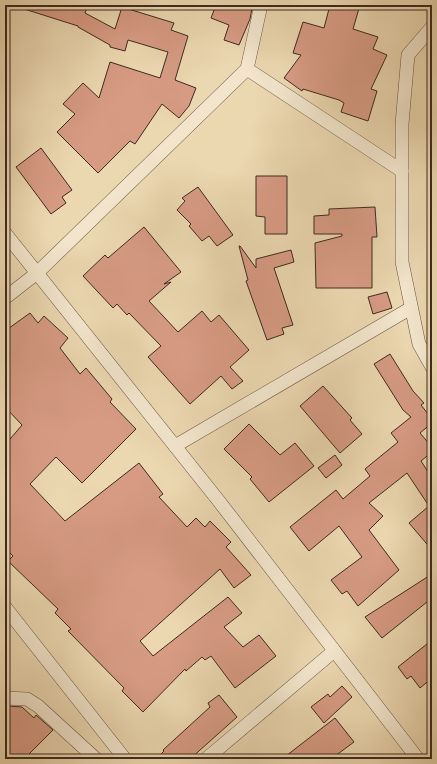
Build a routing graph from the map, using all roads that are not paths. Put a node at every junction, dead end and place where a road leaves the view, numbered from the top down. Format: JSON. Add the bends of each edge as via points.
{"nodes":[{"id":1,"x":261,"y":5,"type":"edge"},
{"id":2,"x":432,"y":27,"type":"edge"},
{"id":3,"x":247,"y":69,"type":"junction"},
{"id":4,"x":402,"y":171,"type":"junction"},
{"id":5,"x":5,"y":233,"type":"edge"},
{"id":6,"x":37,"y":272,"type":"junction"},
{"id":7,"x":5,"y":298,"type":"edge"},
{"id":8,"x":411,"y":308,"type":"junction"},
{"id":9,"x":432,"y":367,"type":"edge"},
{"id":10,"x":175,"y":446,"type":"junction"},
{"id":11,"x":5,"y":608,"type":"edge"},
{"id":12,"x":334,"y":651,"type":"junction"},
{"id":13,"x":5,"y":698,"type":"edge"},
{"id":14,"x":96,"y":759,"type":"edge"},
{"id":15,"x":125,"y":759,"type":"edge"},
{"id":16,"x":206,"y":759,"type":"edge"},
{"id":17,"x":418,"y":759,"type":"edge"}],
"edges":[{"from":1,"to":3,"type":"street"},
{"from":2,"to":4,"type":"street","via":[[408,55],[402,124]]},
{"from":3,"to":4,"type":"street"},
{"from":3,"to":6,"type":"street"},
{"from":4,"to":8,"type":"street","via":[[402,262]]},
{"from":5,"to":6,"type":"street"},
{"from":6,"to":7,"type":"street"},
{"from":6,"to":10,"type":"street"},
{"from":8,"to":9,"type":"street","via":[[419,344]]},
{"from":8,"to":10,"type":"street"},
{"from":10,"to":12,"type":"street"},
{"from":11,"to":15,"type":"street"},
{"from":12,"to":16,"type":"street"},
{"from":12,"to":17,"type":"street"},
{"from":13,"to":14,"type":"street","via":[[27,699],[38,706]]}]}
